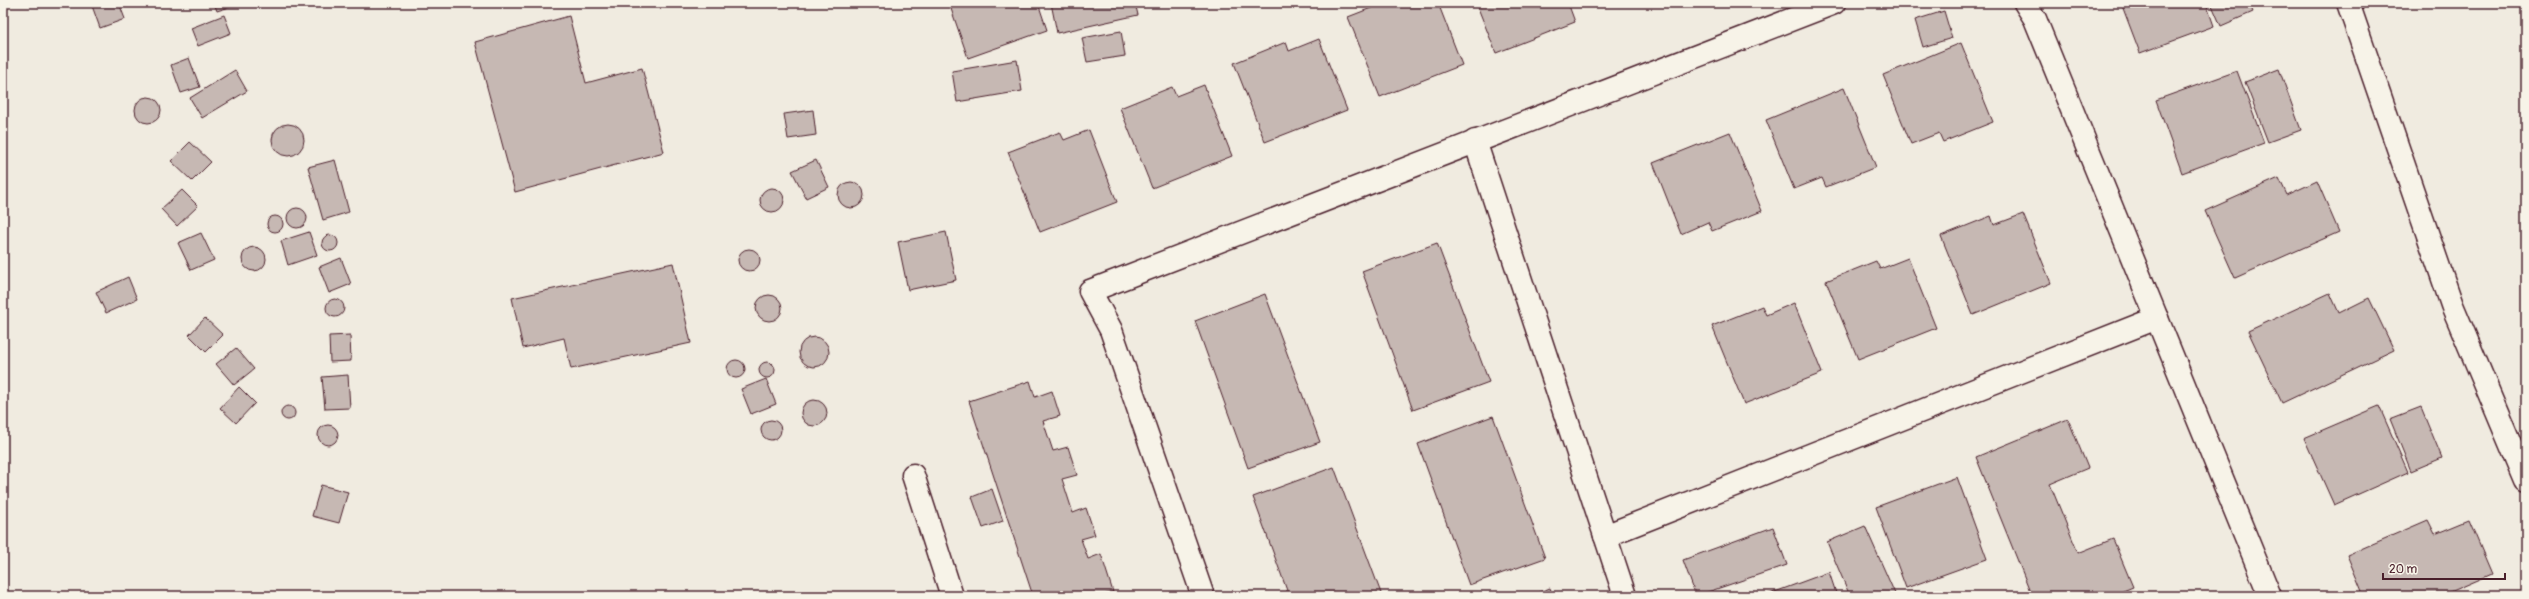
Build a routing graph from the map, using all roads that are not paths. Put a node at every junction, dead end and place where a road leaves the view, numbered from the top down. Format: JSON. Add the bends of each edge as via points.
{"nodes":[{"id":1,"x":1834,"y":3,"type":"edge"},
{"id":2,"x":2025,"y":3,"type":"edge"},
{"id":3,"x":2348,"y":3,"type":"edge"},
{"id":4,"x":1475,"y":141,"type":"junction"},
{"id":5,"x":2157,"y":318,"type":"junction"},
{"id":6,"x":913,"y":475,"type":"dead end"},
{"id":7,"x":2526,"y":481,"type":"edge"},
{"id":8,"x":1605,"y":536,"type":"junction"},
{"id":9,"x":952,"y":596,"type":"edge"},
{"id":10,"x":1203,"y":596,"type":"edge"},
{"id":11,"x":1625,"y":596,"type":"edge"},
{"id":12,"x":2270,"y":596,"type":"edge"}],
"edges":[{"from":1,"to":4,"type":"street"},
{"from":2,"to":5,"type":"street","via":[[2035,19]]},
{"from":3,"to":7,"type":"street","via":[[2452,305]]},
{"from":4,"to":8,"type":"street"},
{"from":4,"to":10,"type":"street","via":[[1090,291],[1110,330]]},
{"from":5,"to":8,"type":"street"},
{"from":5,"to":12,"type":"street"},
{"from":6,"to":9,"type":"street"},
{"from":8,"to":11,"type":"street"}]}
